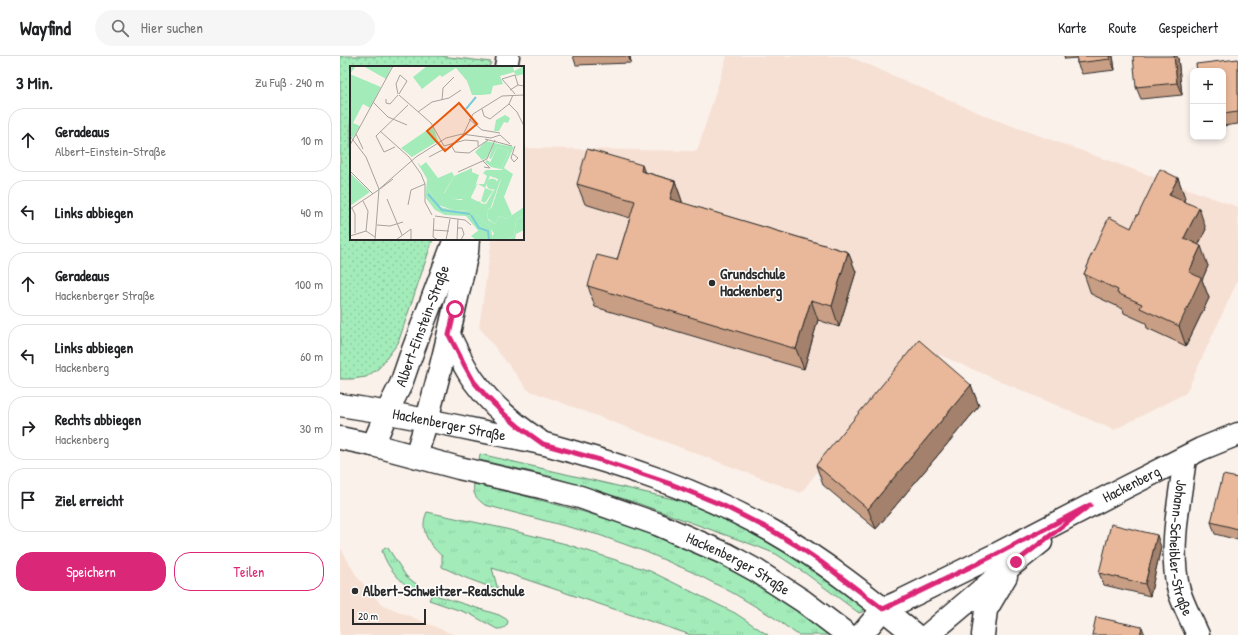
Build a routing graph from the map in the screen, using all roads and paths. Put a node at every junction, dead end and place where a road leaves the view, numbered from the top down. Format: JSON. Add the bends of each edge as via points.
{"nodes":[{"id":1,"x":508,"y":56,"type":"edge"},
{"id":2,"x":506,"y":66,"type":"edge"},
{"id":3,"x":455,"y":240,"type":"edge"},
{"id":4,"x":468,"y":240,"type":"edge"},
{"id":5,"x":449,"y":335,"type":"junction"},
{"id":6,"x":340,"y":405,"type":"edge"},
{"id":7,"x":387,"y":412,"type":"junction"},
{"id":8,"x":428,"y":420,"type":"junction"},
{"id":9,"x":1238,"y":434,"type":"edge"},
{"id":10,"x":340,"y":438,"type":"edge"},
{"id":11,"x":543,"y":444,"type":"junction"},
{"id":12,"x":373,"y":445,"type":"junction"},
{"id":13,"x":416,"y":456,"type":"junction"},
{"id":14,"x":1185,"y":458,"type":"junction"},
{"id":15,"x":1090,"y":505,"type":"junction"},
{"id":16,"x":1016,"y":562,"type":"junction"},
{"id":17,"x":883,"y":609,"type":"junction"},
{"id":18,"x":848,"y":635,"type":"edge"},
{"id":19,"x":861,"y":635,"type":"edge"},
{"id":20,"x":915,"y":635,"type":"edge"},
{"id":21,"x":928,"y":635,"type":"edge"},
{"id":22,"x":983,"y":635,"type":"edge"},
{"id":23,"x":1198,"y":635,"type":"edge"}],
"edges":[{"from":1,"to":2,"type":"street"},
{"from":3,"to":7,"type":"street","name":"Albert-Einstein-Straße","via":[[401,384]]},
{"from":4,"to":5,"type":"street","name":"Albert-Einstein-Straße"},
{"from":5,"to":8,"type":"street","name":"Albert-Einstein-Straße"},
{"from":5,"to":11,"type":"street","via":[[474,382],[486,396],[518,426]]},
{"from":6,"to":7,"type":"street","name":"Hackenberger Straße"},
{"from":7,"to":8,"type":"street","name":"Hackenberger Straße"},
{"from":7,"to":12,"type":"street","name":"Albert-Einstein-Straße"},
{"from":8,"to":11,"type":"street","name":"Hackenberger Straße"},
{"from":8,"to":13,"type":"street","name":"Albert-Einstein-Straße"},
{"from":9,"to":14,"type":"street","name":"Hackenberg"},
{"from":10,"to":12,"type":"street","name":"Hackenberger Straße"},
{"from":11,"to":17,"type":"street","name":"Hackenberger Straße","via":[[671,484],[722,505],[796,545]]},
{"from":12,"to":13,"type":"street","name":"Hackenberger Straße"},
{"from":13,"to":18,"type":"street","name":"Hackenberger Straße","via":[[580,497],[657,524],[726,554],[757,571]]},
{"from":14,"to":15,"type":"street","name":"Hackenberg"},
{"from":14,"to":23,"type":"street","name":"Johann-Scheibler-Straße","via":[[1175,540],[1175,567],[1178,588]]},
{"from":15,"to":16,"type":"street","name":"Hackenberg"},
{"from":15,"to":17,"type":"street","name":"Hackenberg","via":[[995,555]]},
{"from":16,"to":21,"type":"street","name":"Hackenberg"},
{"from":16,"to":22,"type":"street","name":"Hackenberg","via":[[986,610]]},
{"from":17,"to":19,"type":"street"},
{"from":17,"to":20,"type":"street","name":"Hackenberger Straße"}]}
